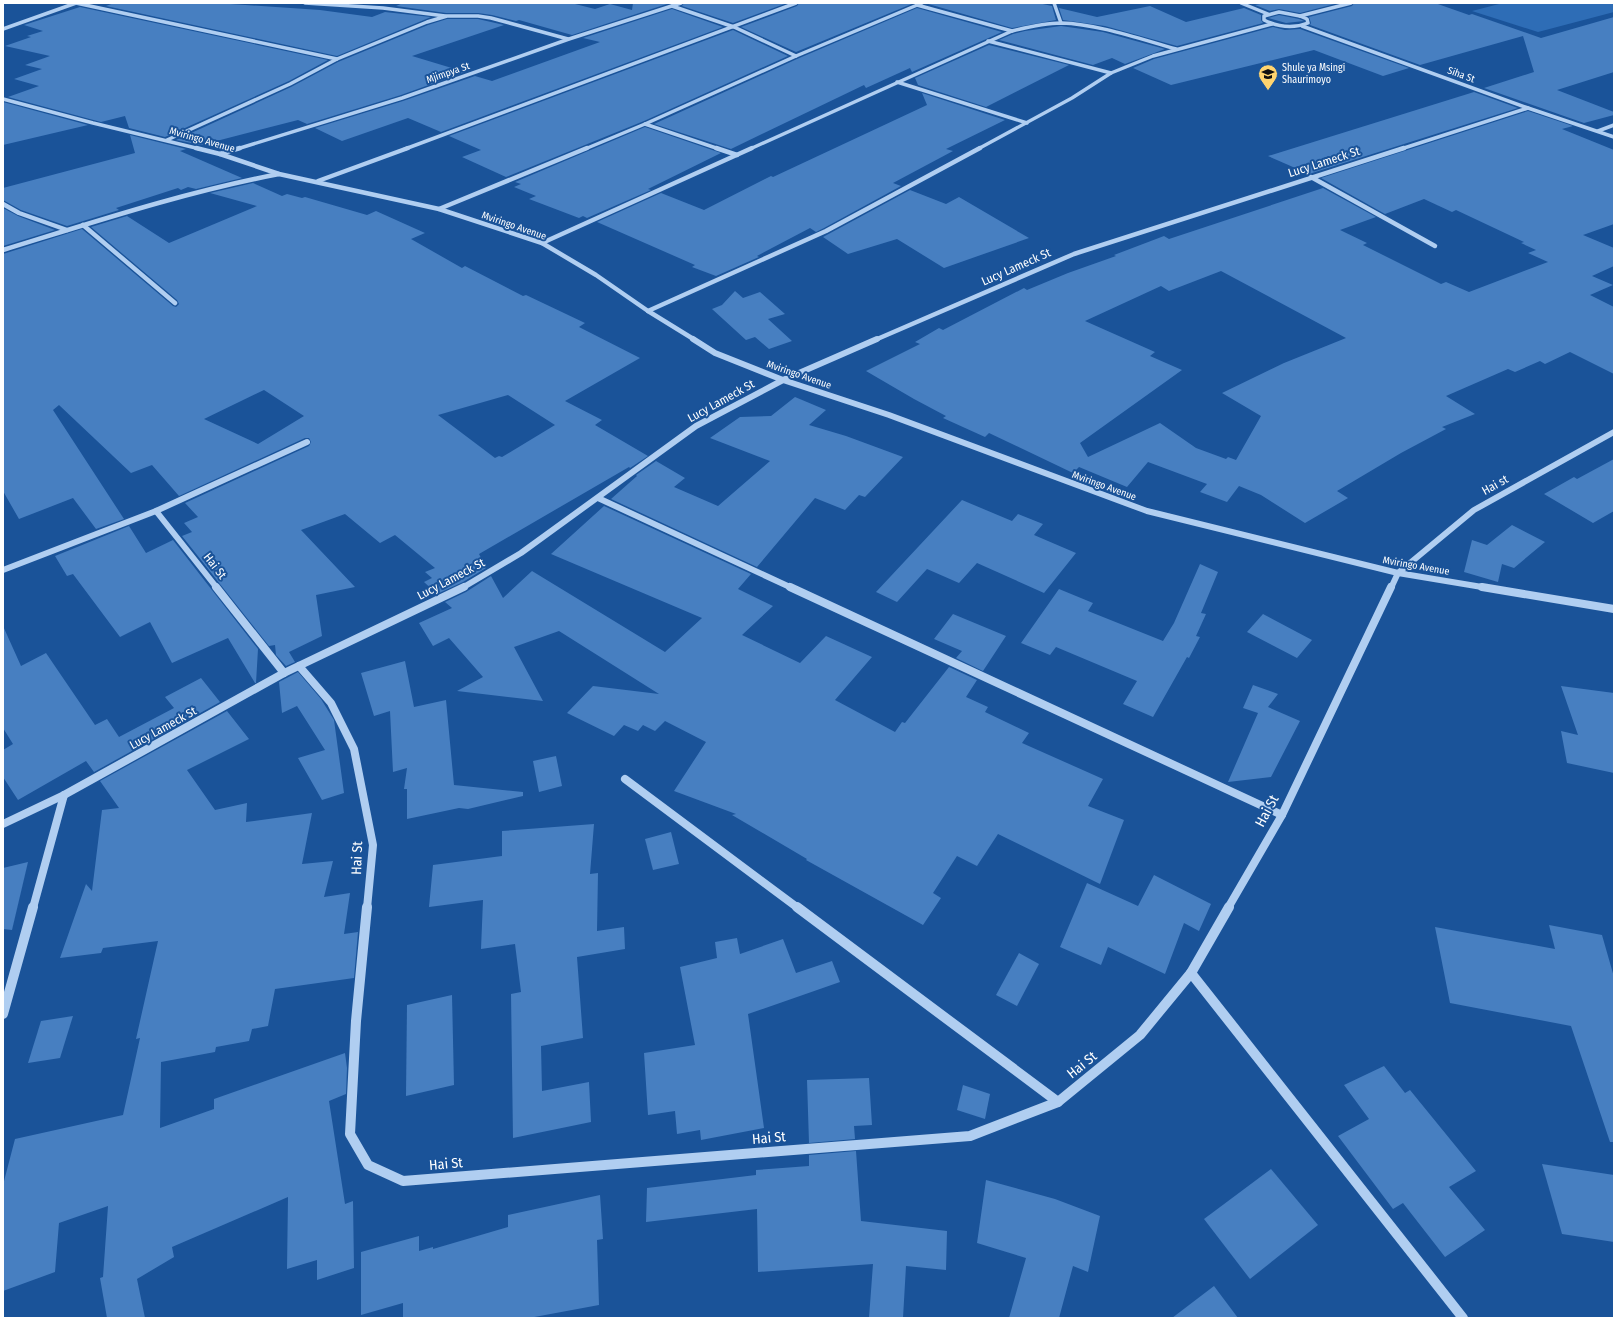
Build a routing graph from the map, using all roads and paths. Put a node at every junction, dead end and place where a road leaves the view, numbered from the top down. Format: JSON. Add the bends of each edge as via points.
{"nodes":[{"id":1,"x":76,"y":3,"type":"edge"},
{"id":2,"x":305,"y":3,"type":"edge"},
{"id":3,"x":681,"y":3,"type":"edge"},
{"id":4,"x":796,"y":3,"type":"edge"},
{"id":5,"x":922,"y":3,"type":"edge"},
{"id":6,"x":1054,"y":3,"type":"edge"},
{"id":7,"x":1240,"y":3,"type":"edge"},
{"id":8,"x":1351,"y":3,"type":"edge"},
{"id":9,"x":917,"y":5,"type":"junction"},
{"id":10,"x":672,"y":6,"type":"junction"},
{"id":11,"x":1268,"y":14,"type":"junction"},
{"id":12,"x":448,"y":16,"type":"junction"},
{"id":13,"x":1300,"y":16,"type":"junction"},
{"id":14,"x":1061,"y":23,"type":"junction"},
{"id":15,"x":1272,"y":24,"type":"junction"},
{"id":16,"x":1302,"y":26,"type":"junction"},
{"id":17,"x":734,"y":27,"type":"junction"},
{"id":18,"x":3,"y":29,"type":"edge"},
{"id":19,"x":1012,"y":32,"type":"junction"},
{"id":20,"x":569,"y":39,"type":"junction"},
{"id":21,"x":988,"y":41,"type":"junction"},
{"id":22,"x":1176,"y":49,"type":"junction"},
{"id":23,"x":796,"y":56,"type":"junction"},
{"id":24,"x":337,"y":59,"type":"junction"},
{"id":25,"x":1111,"y":73,"type":"junction"},
{"id":26,"x":897,"y":82,"type":"junction"},
{"id":27,"x":3,"y":99,"type":"edge"},
{"id":28,"x":1528,"y":108,"type":"junction"},
{"id":29,"x":1027,"y":122,"type":"junction"},
{"id":30,"x":645,"y":124,"type":"junction"},
{"id":31,"x":1614,"y":125,"type":"edge"},
{"id":32,"x":1598,"y":131,"type":"junction"},
{"id":33,"x":1614,"y":137,"type":"edge"},
{"id":34,"x":167,"y":140,"type":"junction"},
{"id":35,"x":220,"y":154,"type":"junction"},
{"id":36,"x":737,"y":155,"type":"junction"},
{"id":37,"x":279,"y":174,"type":"junction"},
{"id":38,"x":1311,"y":177,"type":"junction"},
{"id":39,"x":317,"y":181,"type":"junction"},
{"id":40,"x":3,"y":204,"type":"edge"},
{"id":41,"x":439,"y":209,"type":"junction"},
{"id":42,"x":83,"y":225,"type":"junction"},
{"id":43,"x":67,"y":230,"type":"junction"},
{"id":44,"x":542,"y":243,"type":"junction"},
{"id":45,"x":1435,"y":246,"type":"dead end"},
{"id":46,"x":3,"y":250,"type":"edge"},
{"id":47,"x":175,"y":302,"type":"dead end"},
{"id":48,"x":648,"y":311,"type":"junction"},
{"id":49,"x":783,"y":380,"type":"junction"},
{"id":50,"x":1614,"y":432,"type":"edge"},
{"id":51,"x":306,"y":442,"type":"dead end"},
{"id":52,"x":598,"y":498,"type":"junction"},
{"id":53,"x":156,"y":511,"type":"junction"},
{"id":54,"x":3,"y":570,"type":"edge"},
{"id":55,"x":1398,"y":573,"type":"junction"},
{"id":56,"x":1614,"y":609,"type":"edge"},
{"id":57,"x":299,"y":666,"type":"junction"},
{"id":58,"x":284,"y":673,"type":"junction"},
{"id":59,"x":625,"y":779,"type":"dead end"},
{"id":60,"x":64,"y":795,"type":"junction"},
{"id":61,"x":1282,"y":815,"type":"junction"},
{"id":62,"x":3,"y":824,"type":"edge"},
{"id":63,"x":1191,"y":973,"type":"junction"},
{"id":64,"x":3,"y":1014,"type":"edge"},
{"id":65,"x":1058,"y":1102,"type":"junction"},
{"id":66,"x":1463,"y":1318,"type":"edge"}],
"edges":[{"from":1,"to":18,"type":"street"},
{"from":1,"to":24,"type":"street"},
{"from":2,"to":12,"type":"street","via":[[384,8]]},
{"from":3,"to":10,"type":"street","name":"Mjimpya St"},
{"from":4,"to":17,"type":"street"},
{"from":5,"to":9,"type":"street"},
{"from":6,"to":14,"type":"street"},
{"from":7,"to":11,"type":"street"},
{"from":8,"to":13,"type":"street"},
{"from":9,"to":19,"type":"street"},
{"from":9,"to":23,"type":"street"},
{"from":10,"to":17,"type":"street"},
{"from":10,"to":20,"type":"street","name":"Mjimpya St"},
{"from":11,"to":13,"type":"street","via":[[1279,12]]},
{"from":11,"to":15,"type":"street","via":[[1264,16],[1264,20]]},
{"from":12,"to":20,"type":"street","via":[[491,18]]},
{"from":12,"to":24,"type":"street"},
{"from":13,"to":16,"type":"street","via":[[1307,19],[1308,23]]},
{"from":14,"to":19,"type":"street","via":[[1032,26]]},
{"from":14,"to":22,"type":"street","via":[[1105,29]]},
{"from":15,"to":16,"type":"street","name":"Siha St"},
{"from":15,"to":22,"type":"street"},
{"from":16,"to":28,"type":"street","name":"Siha St"},
{"from":17,"to":23,"type":"street"},
{"from":17,"to":39,"type":"street"},
{"from":19,"to":21,"type":"street"},
{"from":20,"to":35,"type":"street","name":"Mjimpya St","via":[[402,98]]},
{"from":21,"to":25,"type":"street"},
{"from":21,"to":26,"type":"street"},
{"from":22,"to":25,"type":"street"},
{"from":23,"to":30,"type":"street"},
{"from":24,"to":34,"type":"street","via":[[290,84]]},
{"from":25,"to":29,"type":"street"},
{"from":26,"to":29,"type":"street"},
{"from":26,"to":36,"type":"street"},
{"from":27,"to":34,"type":"street","name":"Mviringo Avenue"},
{"from":28,"to":32,"type":"street","name":"Siha St"},
{"from":28,"to":38,"type":"street","name":"Lucy Lameck St"},
{"from":29,"to":48,"type":"street","via":[[826,231]]},
{"from":30,"to":36,"type":"street"},
{"from":30,"to":41,"type":"street"},
{"from":31,"to":32,"type":"street"},
{"from":32,"to":33,"type":"street","name":"Siha St"},
{"from":34,"to":35,"type":"street","name":"Mviringo Avenue"},
{"from":35,"to":37,"type":"street","name":"Mviringo Avenue"},
{"from":36,"to":44,"type":"street"},
{"from":37,"to":39,"type":"street","name":"Mviringo Avenue"},
{"from":37,"to":42,"type":"street","via":[[228,184]]},
{"from":38,"to":45,"type":"street"},
{"from":38,"to":49,"type":"street","name":"Lucy Lameck St","via":[[1074,254]]},
{"from":39,"to":41,"type":"street","name":"Mviringo Avenue"},
{"from":40,"to":43,"type":"street"},
{"from":41,"to":44,"type":"street","name":"Mviringo Avenue"},
{"from":42,"to":43,"type":"street"},
{"from":42,"to":47,"type":"street"},
{"from":43,"to":46,"type":"street"},
{"from":44,"to":48,"type":"street","name":"Mviringo Avenue","via":[[596,275]]},
{"from":48,"to":49,"type":"street","name":"Mviringo Avenue","via":[[715,353]]},
{"from":49,"to":52,"type":"street","name":"Lucy Lameck St","via":[[696,426]]},
{"from":49,"to":55,"type":"street","name":"Mviringo Avenue","via":[[889,415],[1147,511]]},
{"from":50,"to":55,"type":"street","name":"Hai st","via":[[1474,510]]},
{"from":51,"to":53,"type":"street"},
{"from":52,"to":57,"type":"street","name":"Lucy Lameck St","via":[[521,553],[457,591]]},
{"from":52,"to":61,"type":"street"},
{"from":53,"to":54,"type":"street"},
{"from":53,"to":58,"type":"street","name":"Hai St"},
{"from":55,"to":56,"type":"street","name":"Mviringo Avenue"},
{"from":55,"to":61,"type":"street","name":"Hai St"},
{"from":57,"to":58,"type":"street","name":"Lucy Lameck St"},
{"from":57,"to":65,"type":"street","name":"Hai St","via":[[331,703],[354,749],[373,845],[356,1021],[350,1134],[368,1165],[403,1181],[970,1136]]},
{"from":58,"to":60,"type":"street","name":"Lucy Lameck St"},
{"from":59,"to":65,"type":"street"},
{"from":60,"to":62,"type":"street","name":"Lucy Lameck St"},
{"from":60,"to":64,"type":"street"},
{"from":61,"to":63,"type":"street","name":"Hai St"},
{"from":63,"to":65,"type":"street","name":"Hai St","via":[[1140,1036]]},
{"from":63,"to":66,"type":"street"}]}
